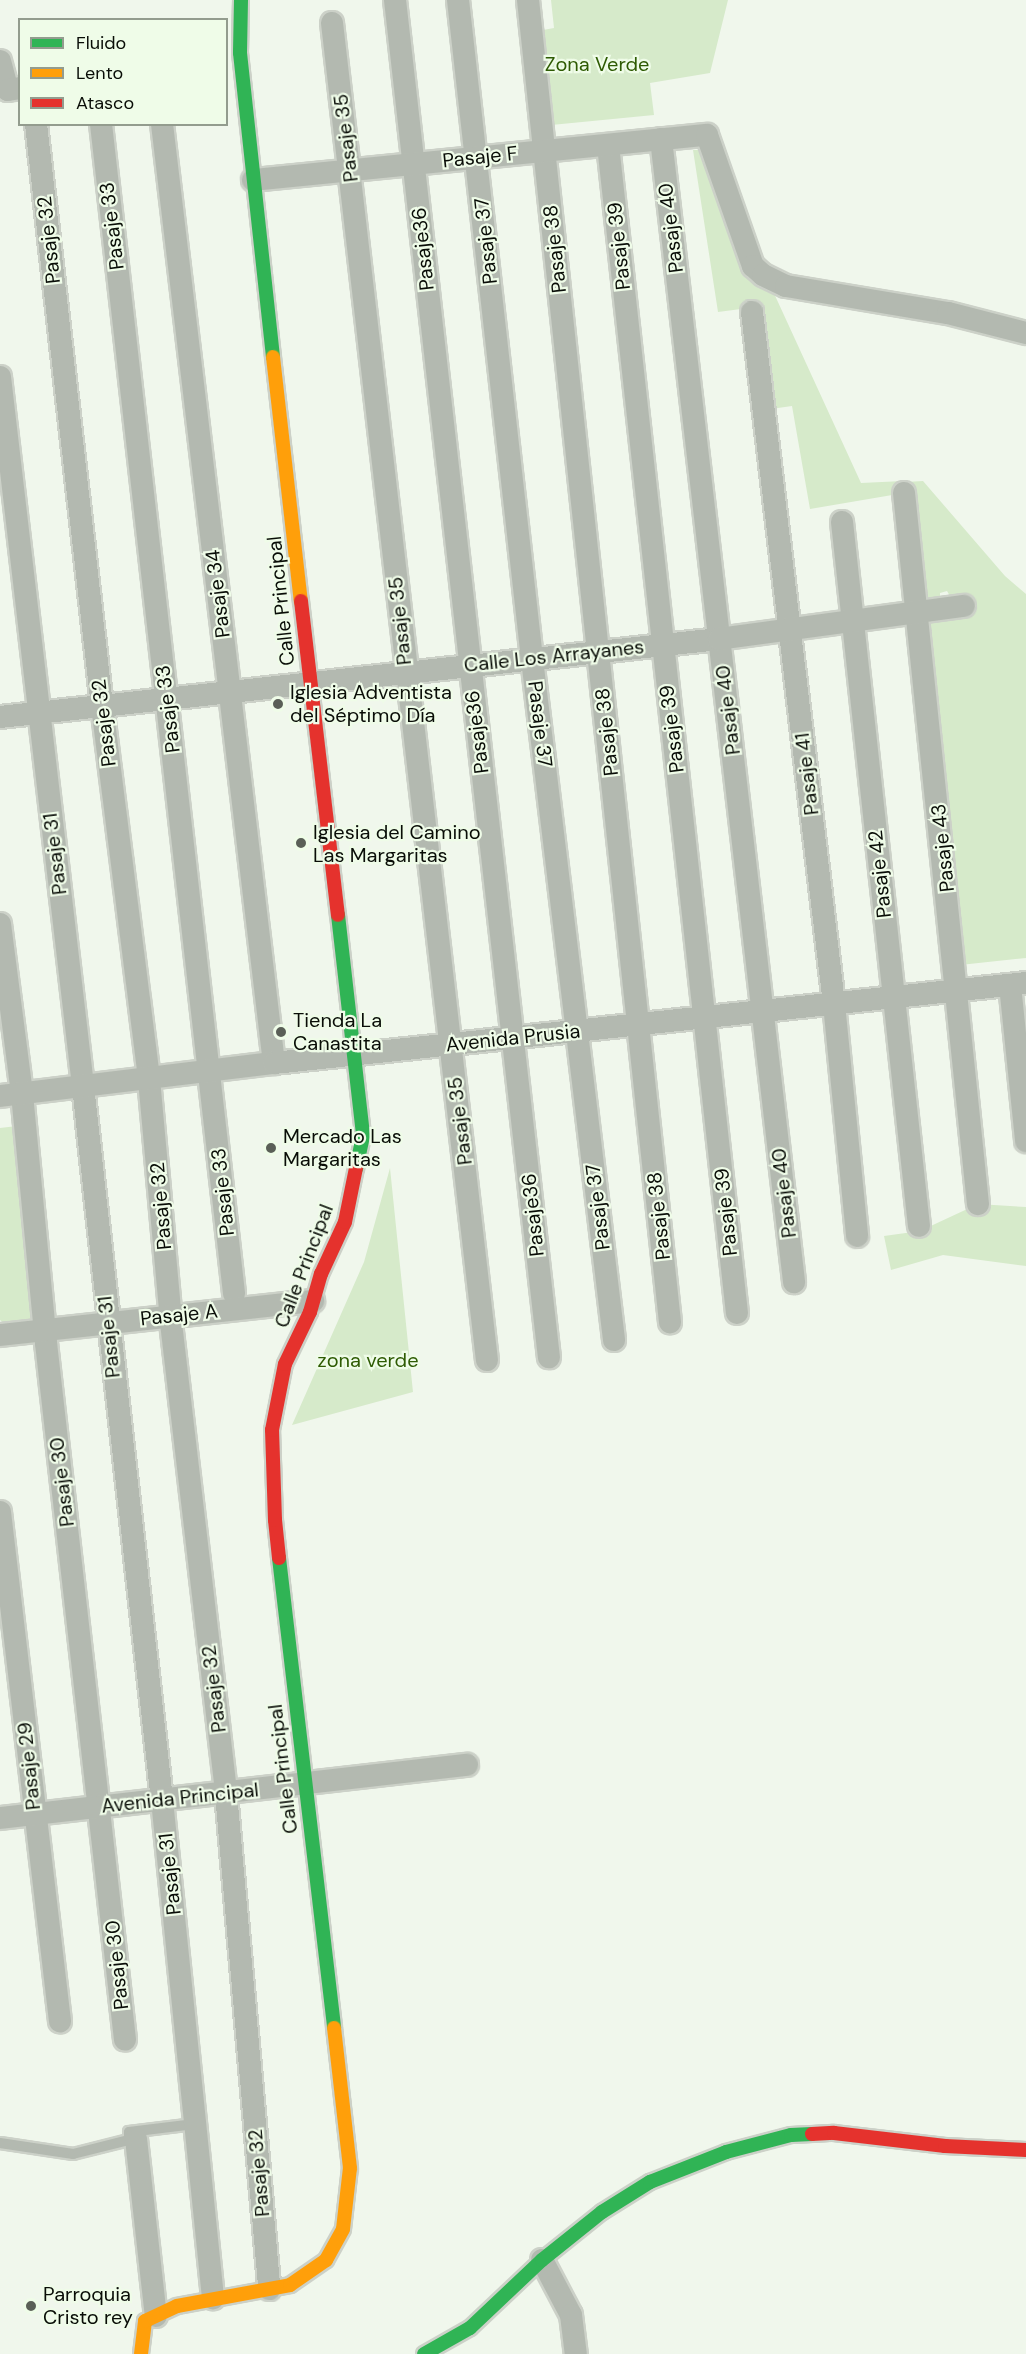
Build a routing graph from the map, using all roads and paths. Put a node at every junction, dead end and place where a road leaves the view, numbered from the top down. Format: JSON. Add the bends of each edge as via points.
{"nodes":[{"id":1,"x":241,"y":0,"type":"edge"},
{"id":2,"x":395,"y":0,"type":"edge"},
{"id":3,"x":458,"y":0,"type":"edge"},
{"id":4,"x":528,"y":0,"type":"edge"},
{"id":5,"x":332,"y":23,"type":"dead end"},
{"id":6,"x":233,"y":54,"type":"edge"},
{"id":7,"x":0,"y":61,"type":"edge"},
{"id":8,"x":18,"y":88,"type":"edge"},
{"id":9,"x":36,"y":126,"type":"edge"},
{"id":10,"x":101,"y":126,"type":"edge"},
{"id":11,"x":162,"y":126,"type":"edge"},
{"id":12,"x":661,"y":139,"type":"junction"},
{"id":13,"x":608,"y":145,"type":"junction"},
{"id":14,"x":544,"y":151,"type":"junction"},
{"id":15,"x":476,"y":158,"type":"junction"},
{"id":16,"x":414,"y":164,"type":"junction"},
{"id":17,"x":350,"y":171,"type":"junction"},
{"id":18,"x":253,"y":180,"type":"junction"},
{"id":19,"x":752,"y":312,"type":"dead end"},
{"id":20,"x":1026,"y":333,"type":"edge"},
{"id":21,"x":0,"y":377,"type":"edge"},
{"id":22,"x":903,"y":493,"type":"dead end"},
{"id":23,"x":842,"y":522,"type":"dead end"},
{"id":24,"x":964,"y":606,"type":"dead end"},
{"id":25,"x":917,"y":613,"type":"junction"},
{"id":26,"x":852,"y":622,"type":"junction"},
{"id":27,"x":790,"y":630,"type":"junction"},
{"id":28,"x":719,"y":639,"type":"junction"},
{"id":29,"x":662,"y":645,"type":"junction"},
{"id":30,"x":598,"y":652,"type":"junction"},
{"id":31,"x":532,"y":659,"type":"junction"},
{"id":32,"x":469,"y":664,"type":"junction"},
{"id":33,"x":406,"y":672,"type":"junction"},
{"id":34,"x":310,"y":683,"type":"junction"},
{"id":35,"x":230,"y":693,"type":"junction"},
{"id":36,"x":166,"y":699,"type":"junction"},
{"id":37,"x":102,"y":706,"type":"junction"},
{"id":38,"x":38,"y":713,"type":"junction"},
{"id":39,"x":0,"y":717,"type":"edge"},
{"id":40,"x":0,"y":924,"type":"edge"},
{"id":41,"x":1018,"y":984,"type":"edge"},
{"id":42,"x":958,"y":990,"type":"junction"},
{"id":43,"x":894,"y":997,"type":"junction"},
{"id":44,"x":834,"y":1004,"type":"junction"},
{"id":45,"x":763,"y":1011,"type":"junction"},
{"id":46,"x":705,"y":1018,"type":"junction"},
{"id":47,"x":638,"y":1025,"type":"junction"},
{"id":48,"x":578,"y":1031,"type":"junction"},
{"id":49,"x":513,"y":1038,"type":"junction"},
{"id":50,"x":451,"y":1045,"type":"junction"},
{"id":51,"x":352,"y":1055,"type":"junction"},
{"id":52,"x":274,"y":1064,"type":"junction"},
{"id":53,"x":210,"y":1071,"type":"junction"},
{"id":54,"x":149,"y":1079,"type":"junction"},
{"id":55,"x":83,"y":1086,"type":"junction"},
{"id":56,"x":11,"y":1095,"type":"edge"},
{"id":57,"x":1026,"y":1141,"type":"edge"},
{"id":58,"x":978,"y":1204,"type":"dead end"},
{"id":59,"x":919,"y":1226,"type":"dead end"},
{"id":60,"x":857,"y":1236,"type":"dead end"},
{"id":61,"x":794,"y":1282,"type":"dead end"},
{"id":62,"x":234,"y":1293,"type":"dead end"},
{"id":63,"x":313,"y":1301,"type":"junction"},
{"id":64,"x":737,"y":1313,"type":"dead end"},
{"id":65,"x":171,"y":1316,"type":"junction"},
{"id":66,"x":670,"y":1322,"type":"dead end"},
{"id":67,"x":107,"y":1323,"type":"junction"},
{"id":68,"x":45,"y":1329,"type":"junction"},
{"id":69,"x":0,"y":1335,"type":"edge"},
{"id":70,"x":614,"y":1340,"type":"dead end"},
{"id":71,"x":549,"y":1357,"type":"dead end"},
{"id":72,"x":487,"y":1360,"type":"dead end"},
{"id":73,"x":0,"y":1512,"type":"edge"},
{"id":74,"x":467,"y":1765,"type":"dead end"},
{"id":75,"x":304,"y":1785,"type":"junction"},
{"id":76,"x":226,"y":1793,"type":"junction"},
{"id":77,"x":162,"y":1800,"type":"junction"},
{"id":78,"x":100,"y":1807,"type":"junction"},
{"id":79,"x":34,"y":1814,"type":"junction"},
{"id":80,"x":0,"y":1818,"type":"edge"},
{"id":81,"x":60,"y":2021,"type":"dead end"},
{"id":82,"x":125,"y":2040,"type":"dead end"},
{"id":83,"x":195,"y":2124,"type":"junction"},
{"id":84,"x":136,"y":2139,"type":"dead end"},
{"id":85,"x":0,"y":2143,"type":"edge"},
{"id":86,"x":1026,"y":2150,"type":"edge"},
{"id":87,"x":542,"y":2260,"type":"junction"},
{"id":88,"x":269,"y":2289,"type":"junction"},
{"id":89,"x":213,"y":2298,"type":"junction"},
{"id":90,"x":156,"y":2316,"type":"junction"},
{"id":91,"x":141,"y":2354,"type":"edge"},
{"id":92,"x":424,"y":2354,"type":"edge"},
{"id":93,"x":576,"y":2354,"type":"edge"}],
"edges":[{"from":1,"to":6,"type":"street","name":"Calle Principal"},
{"from":2,"to":16,"type":"street","name":"Pasaje36"},
{"from":3,"to":15,"type":"street","name":"Pasaje 37"},
{"from":4,"to":14,"type":"street","name":"Pasaje 38"},
{"from":5,"to":17,"type":"street","name":"Pasaje 35"},
{"from":6,"to":18,"type":"street","name":"Calle Principal"},
{"from":7,"to":8,"type":"street","via":[[8,90]]},
{"from":9,"to":37,"type":"street","name":"Pasaje 32"},
{"from":10,"to":36,"type":"street","name":"Pasaje 33"},
{"from":11,"to":35,"type":"street","name":"Pasaje 34"},
{"from":12,"to":13,"type":"street","name":"Pasaje F"},
{"from":12,"to":20,"type":"street","name":"Pasaje F","via":[[707,135],[753,266],[763,275],[786,286],[948,313]]},
{"from":12,"to":28,"type":"street","name":"Pasaje 40"},
{"from":13,"to":14,"type":"street","name":"Pasaje F"},
{"from":13,"to":29,"type":"street","name":"Pasaje 39"},
{"from":14,"to":15,"type":"street","name":"Pasaje F"},
{"from":14,"to":30,"type":"street","name":"Pasaje 38"},
{"from":15,"to":16,"type":"street","name":"Pasaje F"},
{"from":15,"to":31,"type":"street","name":"Pasaje 37"},
{"from":16,"to":17,"type":"street","name":"Pasaje F"},
{"from":16,"to":32,"type":"street","name":"Pasaje36"},
{"from":17,"to":18,"type":"street","name":"Pasaje F"},
{"from":17,"to":33,"type":"street","name":"Pasaje 35"},
{"from":18,"to":34,"type":"street","name":"Calle Principal"},
{"from":19,"to":27,"type":"street","name":"Pasaje 41"},
{"from":21,"to":38,"type":"street","name":"Pasaje 31"},
{"from":22,"to":25,"type":"street","name":"Pasaje 43"},
{"from":23,"to":26,"type":"street","name":"Pasaje 42"},
{"from":24,"to":25,"type":"street","name":"Calle Los Arrayanes"},
{"from":25,"to":26,"type":"street","name":"Calle Los Arrayanes"},
{"from":25,"to":42,"type":"street","name":"Pasaje 43"},
{"from":26,"to":27,"type":"street","name":"Calle Los Arrayanes"},
{"from":26,"to":43,"type":"street","name":"Pasaje 42"},
{"from":27,"to":28,"type":"street","name":"Calle Los Arrayanes"},
{"from":27,"to":44,"type":"street","name":"Pasaje 41"},
{"from":28,"to":29,"type":"street","name":"Calle Los Arrayanes"},
{"from":28,"to":45,"type":"street","name":"Pasaje 40"},
{"from":29,"to":30,"type":"street","name":"Calle Los Arrayanes"},
{"from":29,"to":46,"type":"street","name":"Pasaje 39"},
{"from":30,"to":31,"type":"street","name":"Calle Los Arrayanes"},
{"from":30,"to":47,"type":"street","name":"Pasaje 38"},
{"from":31,"to":32,"type":"street","name":"Calle Los Arrayanes"},
{"from":31,"to":48,"type":"street","name":"Pasaje 37"},
{"from":32,"to":33,"type":"street","name":"Calle Los Arrayanes"},
{"from":32,"to":49,"type":"street","name":"Pasaje36"},
{"from":33,"to":34,"type":"street","name":"Calle Los Arrayanes"},
{"from":33,"to":50,"type":"street","name":"Pasaje 35"},
{"from":34,"to":35,"type":"street","name":"Calle Los Arrayanes"},
{"from":34,"to":51,"type":"street","name":"Calle Principal"},
{"from":35,"to":36,"type":"street","name":"Calle Los Arrayanes"},
{"from":35,"to":52,"type":"street","name":"Pasaje 34"},
{"from":36,"to":37,"type":"street","name":"Calle Los Arrayanes"},
{"from":36,"to":53,"type":"street","name":"Pasaje 33"},
{"from":37,"to":38,"type":"street","name":"Calle Los Arrayanes"},
{"from":37,"to":54,"type":"street","name":"Pasaje 32"},
{"from":38,"to":39,"type":"street","name":"Calle Los Arrayanes"},
{"from":38,"to":55,"type":"street","name":"Pasaje 31"},
{"from":40,"to":56,"type":"street","name":"Pasaje 30"},
{"from":41,"to":42,"type":"street","name":"Avenida Prusia"},
{"from":41,"to":57,"type":"street"},
{"from":42,"to":43,"type":"street","name":"Avenida Prusia"},
{"from":42,"to":58,"type":"street","name":"Pasaje 43"},
{"from":43,"to":44,"type":"street","name":"Avenida Prusia"},
{"from":43,"to":59,"type":"street","name":"Pasaje 42"},
{"from":44,"to":45,"type":"street","name":"Avenida Prusia"},
{"from":44,"to":60,"type":"street","name":"Pasaje 41"},
{"from":45,"to":46,"type":"street","name":"Avenida Prusia"},
{"from":45,"to":61,"type":"street","name":"Pasaje 40"},
{"from":46,"to":47,"type":"street","name":"Avenida Prusia"},
{"from":46,"to":64,"type":"street","name":"Pasaje 39"},
{"from":47,"to":48,"type":"street","name":"Avenida Prusia"},
{"from":47,"to":66,"type":"street","name":"Pasaje 38"},
{"from":48,"to":49,"type":"street","name":"Avenida Prusia"},
{"from":48,"to":70,"type":"street","name":"Pasaje 37"},
{"from":49,"to":50,"type":"street","name":"Avenida Prusia"},
{"from":49,"to":71,"type":"street","name":"Pasaje36"},
{"from":50,"to":51,"type":"street","name":"Avenida Prusia"},
{"from":50,"to":72,"type":"street","name":"Pasaje 35"},
{"from":51,"to":52,"type":"street","name":"Avenida Prusia"},
{"from":51,"to":63,"type":"street","name":"Calle Principal","via":[[363,1136],[345,1222]]},
{"from":52,"to":53,"type":"street","name":"Avenida Prusia"},
{"from":53,"to":54,"type":"street","name":"Avenida Prusia"},
{"from":53,"to":62,"type":"street","name":"Pasaje 33"},
{"from":54,"to":55,"type":"street","name":"Avenida Prusia"},
{"from":54,"to":65,"type":"street","name":"Pasaje 32"},
{"from":55,"to":56,"type":"street","name":"Avenida Prusia"},
{"from":55,"to":67,"type":"street","name":"Pasaje 31"},
{"from":56,"to":68,"type":"street","name":"Pasaje 30"},
{"from":63,"to":65,"type":"street","name":"Pasaje A"},
{"from":63,"to":75,"type":"street","name":"Calle Principal","via":[[285,1364],[272,1430],[275,1520]]},
{"from":65,"to":67,"type":"street","name":"Pasaje A"},
{"from":65,"to":76,"type":"street","name":"Pasaje 32"},
{"from":67,"to":68,"type":"street","name":"Pasaje A"},
{"from":67,"to":77,"type":"street","name":"Pasaje 31"},
{"from":68,"to":69,"type":"street","name":"Pasaje A"},
{"from":68,"to":78,"type":"street","name":"Pasaje 30"},
{"from":73,"to":79,"type":"street","name":"Pasaje 29"},
{"from":74,"to":75,"type":"street","name":"Avenida Principal"},
{"from":75,"to":76,"type":"street","name":"Avenida Principal"},
{"from":75,"to":88,"type":"street","name":"Calle Principal","via":[[350,2168],[344,2229],[326,2260],[290,2285]]},
{"from":76,"to":77,"type":"street","name":"Avenida Principal"},
{"from":76,"to":88,"type":"street","name":"Pasaje 32"},
{"from":77,"to":78,"type":"street","name":"Avenida Principal"},
{"from":77,"to":83,"type":"street","name":"Pasaje 31"},
{"from":78,"to":79,"type":"street","name":"Avenida Principal"},
{"from":78,"to":82,"type":"street","name":"Pasaje 30"},
{"from":79,"to":80,"type":"street","name":"Avenida Principal"},
{"from":79,"to":81,"type":"street","name":"Pasaje 29"},
{"from":83,"to":85,"type":"lane","via":[[129,2132],[129,2140],[73,2154]]},
{"from":83,"to":89,"type":"street","name":"Pasaje 31"},
{"from":84,"to":90,"type":"street"},
{"from":86,"to":87,"type":"street","via":[[945,2146],[843,2133],[783,2137],[726,2152],[650,2182],[602,2212]]},
{"from":87,"to":92,"type":"street","via":[[470,2328]]},
{"from":87,"to":93,"type":"street","via":[[571,2315]]},
{"from":88,"to":89,"type":"street","name":"Calle Principal"},
{"from":89,"to":90,"type":"street","name":"Calle Principal","via":[[177,2306]]},
{"from":90,"to":91,"type":"street","via":[[145,2321]]}]}
